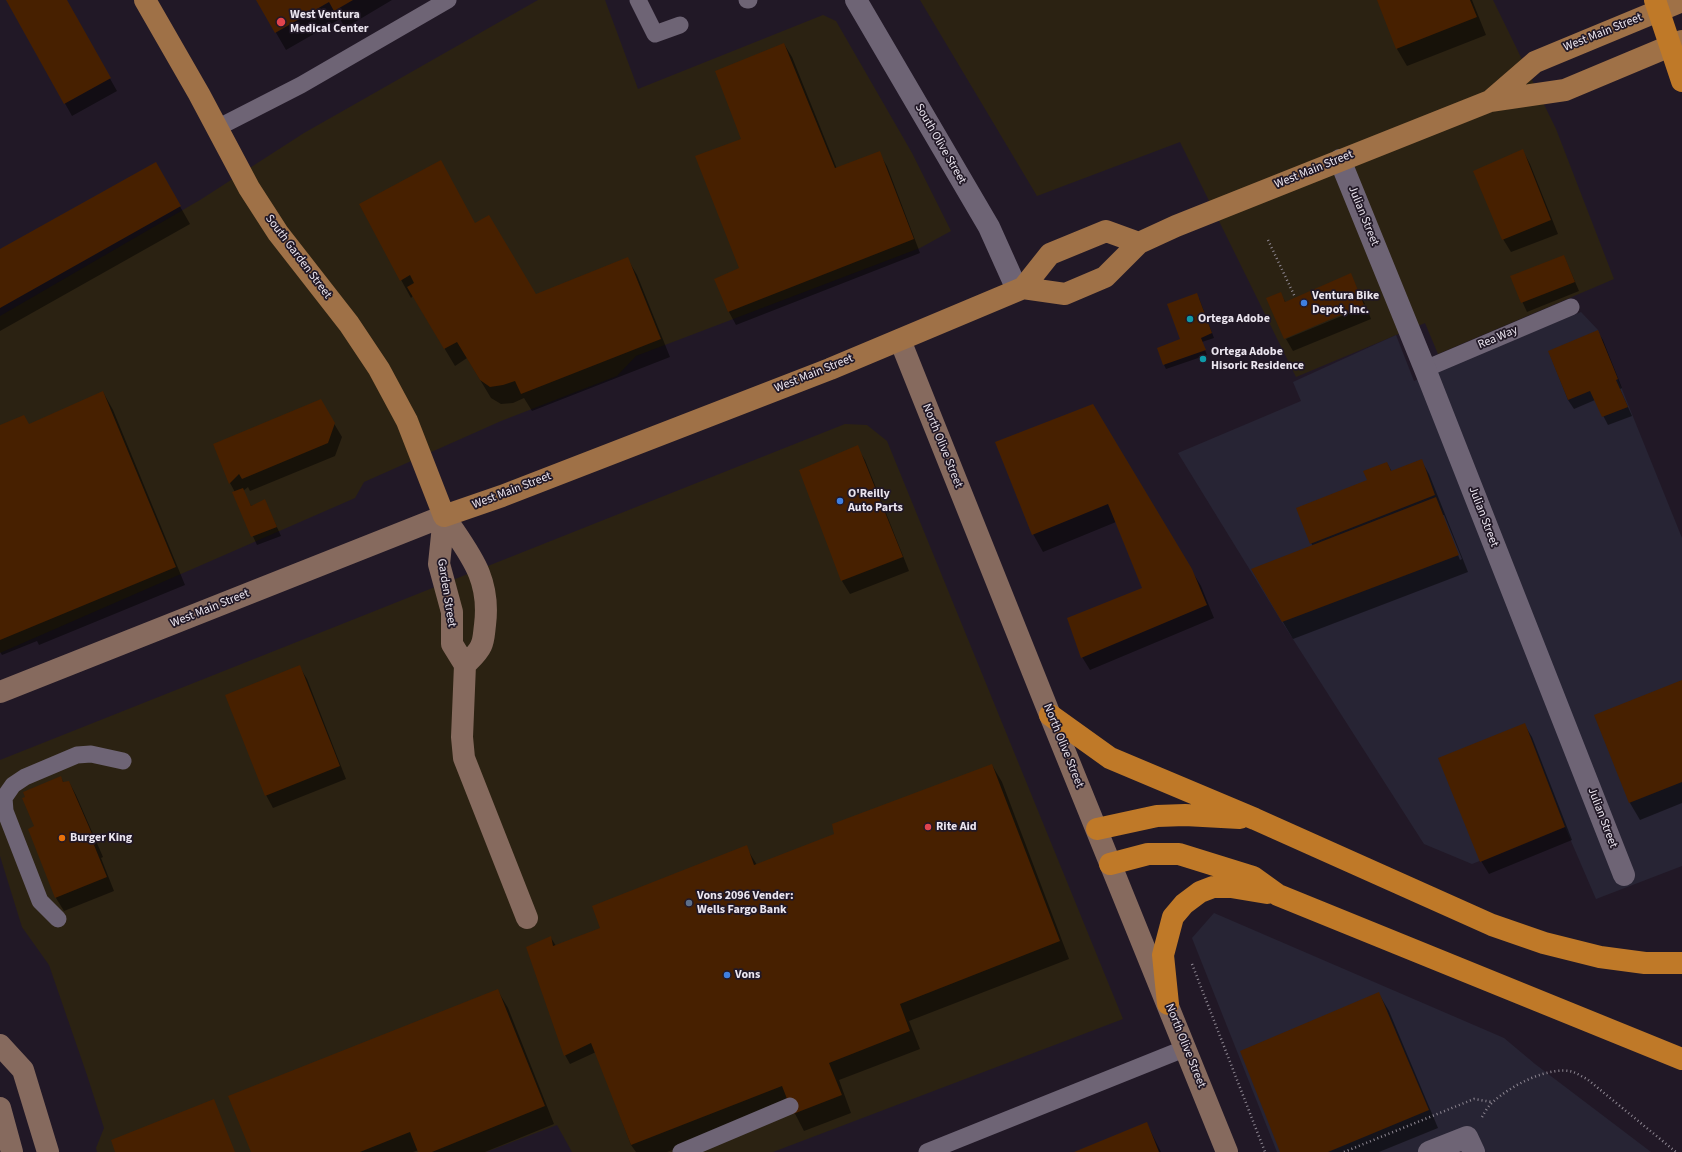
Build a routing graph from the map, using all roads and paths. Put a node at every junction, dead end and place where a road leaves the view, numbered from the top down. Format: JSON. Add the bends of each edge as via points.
{"nodes":[{"id":1,"x":145,"y":0,"type":"edge"},
{"id":2,"x":448,"y":0,"type":"edge"},
{"id":3,"x":638,"y":0,"type":"edge"},
{"id":4,"x":856,"y":0,"type":"edge"},
{"id":5,"x":1655,"y":0,"type":"edge"},
{"id":6,"x":1682,"y":1,"type":"edge"},
{"id":7,"x":680,"y":25,"type":"dead end"},
{"id":8,"x":1682,"y":41,"type":"edge"},
{"id":9,"x":1682,"y":81,"type":"edge"},
{"id":10,"x":1490,"y":101,"type":"junction"},
{"id":11,"x":217,"y":128,"type":"junction"},
{"id":12,"x":1340,"y":160,"type":"junction"},
{"id":13,"x":1268,"y":240,"type":"dead end"},
{"id":14,"x":1139,"y":244,"type":"junction"},
{"id":15,"x":1023,"y":288,"type":"junction"},
{"id":16,"x":1295,"y":298,"type":"dead end"},
{"id":17,"x":1571,"y":307,"type":"dead end"},
{"id":18,"x":900,"y":340,"type":"junction"},
{"id":19,"x":1425,"y":369,"type":"junction"},
{"id":20,"x":444,"y":516,"type":"junction"},
{"id":21,"x":465,"y":665,"type":"junction"},
{"id":22,"x":0,"y":692,"type":"edge"},
{"id":23,"x":1050,"y":715,"type":"junction"},
{"id":24,"x":123,"y":761,"type":"dead end"},
{"id":25,"x":1255,"y":819,"type":"junction"},
{"id":26,"x":1097,"y":829,"type":"junction"},
{"id":27,"x":1110,"y":864,"type":"junction"},
{"id":28,"x":1624,"y":875,"type":"dead end"},
{"id":29,"x":1278,"y":895,"type":"junction"},
{"id":30,"x":527,"y":918,"type":"dead end"},
{"id":31,"x":58,"y":919,"type":"dead end"},
{"id":32,"x":1192,"y":963,"type":"dead end"},
{"id":33,"x":1682,"y":963,"type":"edge"},
{"id":34,"x":1168,"y":1004,"type":"junction"},
{"id":35,"x":0,"y":1045,"type":"edge"},
{"id":36,"x":0,"y":1048,"type":"edge"},
{"id":37,"x":1186,"y":1048,"type":"junction"},
{"id":38,"x":1682,"y":1059,"type":"edge"},
{"id":39,"x":1492,"y":1102,"type":"junction"},
{"id":40,"x":790,"y":1106,"type":"dead end"},
{"id":41,"x":0,"y":1108,"type":"edge"},
{"id":42,"x":36,"y":1113,"type":"junction"},
{"id":43,"x":1470,"y":1144,"type":"edge"},
{"id":44,"x":12,"y":1152,"type":"edge"},
{"id":45,"x":48,"y":1152,"type":"edge"},
{"id":46,"x":681,"y":1152,"type":"edge"},
{"id":47,"x":927,"y":1152,"type":"edge"},
{"id":48,"x":1227,"y":1152,"type":"edge"},
{"id":49,"x":1264,"y":1152,"type":"edge"},
{"id":50,"x":1344,"y":1152,"type":"edge"},
{"id":51,"x":1429,"y":1152,"type":"edge"},
{"id":52,"x":1676,"y":1152,"type":"edge"}],
"edges":[{"from":1,"to":11,"type":"main road","name":"South Garden Street"},
{"from":2,"to":11,"type":"lane","via":[[301,85]]},
{"from":3,"to":7,"type":"lane","via":[[655,34]]},
{"from":4,"to":15,"type":"street","name":"South Olive Street","via":[[989,227],[1015,285]]},
{"from":5,"to":9,"type":"highway"},
{"from":6,"to":10,"type":"main road","name":"West Main Street","via":[[1535,62]]},
{"from":8,"to":10,"type":"main road","name":"West Main Street","via":[[1565,90]]},
{"from":10,"to":12,"type":"main road","name":"West Main Street"},
{"from":11,"to":20,"type":"main road","name":"South Garden Street","via":[[249,188],[278,233],[349,324],[380,369],[407,421]]},
{"from":12,"to":14,"type":"main road","name":"West Main Street","via":[[1176,226]]},
{"from":12,"to":19,"type":"street","name":"Julian Street"},
{"from":13,"to":16,"type":"path"},
{"from":14,"to":15,"type":"main road","name":"West Main Street","via":[[1105,277],[1065,294]]},
{"from":14,"to":15,"type":"main road","name":"West Main Street","via":[[1106,231],[1050,254]]},
{"from":15,"to":18,"type":"main road","name":"West Main Street"},
{"from":17,"to":19,"type":"lane","name":"Rea Way"},
{"from":18,"to":20,"type":"main road","name":"West Main Street","via":[[502,496]]},
{"from":18,"to":23,"type":"main road","name":"North Olive Street"},
{"from":19,"to":28,"type":"street","name":"Julian Street"},
{"from":20,"to":21,"type":"main road","name":"Garden Street","via":[[439,564],[452,612],[452,644]]},
{"from":20,"to":21,"type":"main road","via":[[476,565],[486,598],[481,647]]},
{"from":20,"to":22,"type":"main road","name":"West Main Street"},
{"from":21,"to":30,"type":"main road","via":[[462,738],[464,758]]},
{"from":23,"to":25,"type":"highway","via":[[1110,758]]},
{"from":23,"to":26,"type":"main road","name":"North Olive Street"},
{"from":24,"to":31,"type":"lane","via":[[91,754],[77,755],[25,777],[13,785],[4,798],[5,811],[40,901]]},
{"from":25,"to":26,"type":"highway","via":[[1157,816]]},
{"from":25,"to":33,"type":"highway","via":[[1492,925],[1544,943],[1600,957],[1645,963]]},
{"from":26,"to":27,"type":"main road","name":"North Olive Street"},
{"from":27,"to":29,"type":"highway","via":[[1148,854],[1178,854],[1253,877]]},
{"from":27,"to":34,"type":"main road","name":"North Olive Street"},
{"from":29,"to":34,"type":"highway","via":[[1231,887],[1213,887],[1200,892],[1184,904],[1173,916],[1163,955]]},
{"from":29,"to":38,"type":"highway"},
{"from":32,"to":49,"type":"path"},
{"from":34,"to":37,"type":"main road","name":"North Olive Street"},
{"from":35,"to":42,"type":"main road","via":[[23,1070]]},
{"from":36,"to":42,"type":"main road","via":[[22,1109],[28,1113]]},
{"from":37,"to":47,"type":"lane"},
{"from":37,"to":48,"type":"main road","name":"North Olive Street"},
{"from":39,"to":43,"type":"path"},
{"from":39,"to":50,"type":"path","via":[[1474,1099]]},
{"from":39,"to":52,"type":"path","via":[[1518,1084],[1545,1073],[1561,1070],[1573,1072],[1587,1079]]},
{"from":40,"to":46,"type":"lane"},
{"from":41,"to":44,"type":"main road"},
{"from":42,"to":45,"type":"main road"},
{"from":43,"to":51,"type":"street"}]}
